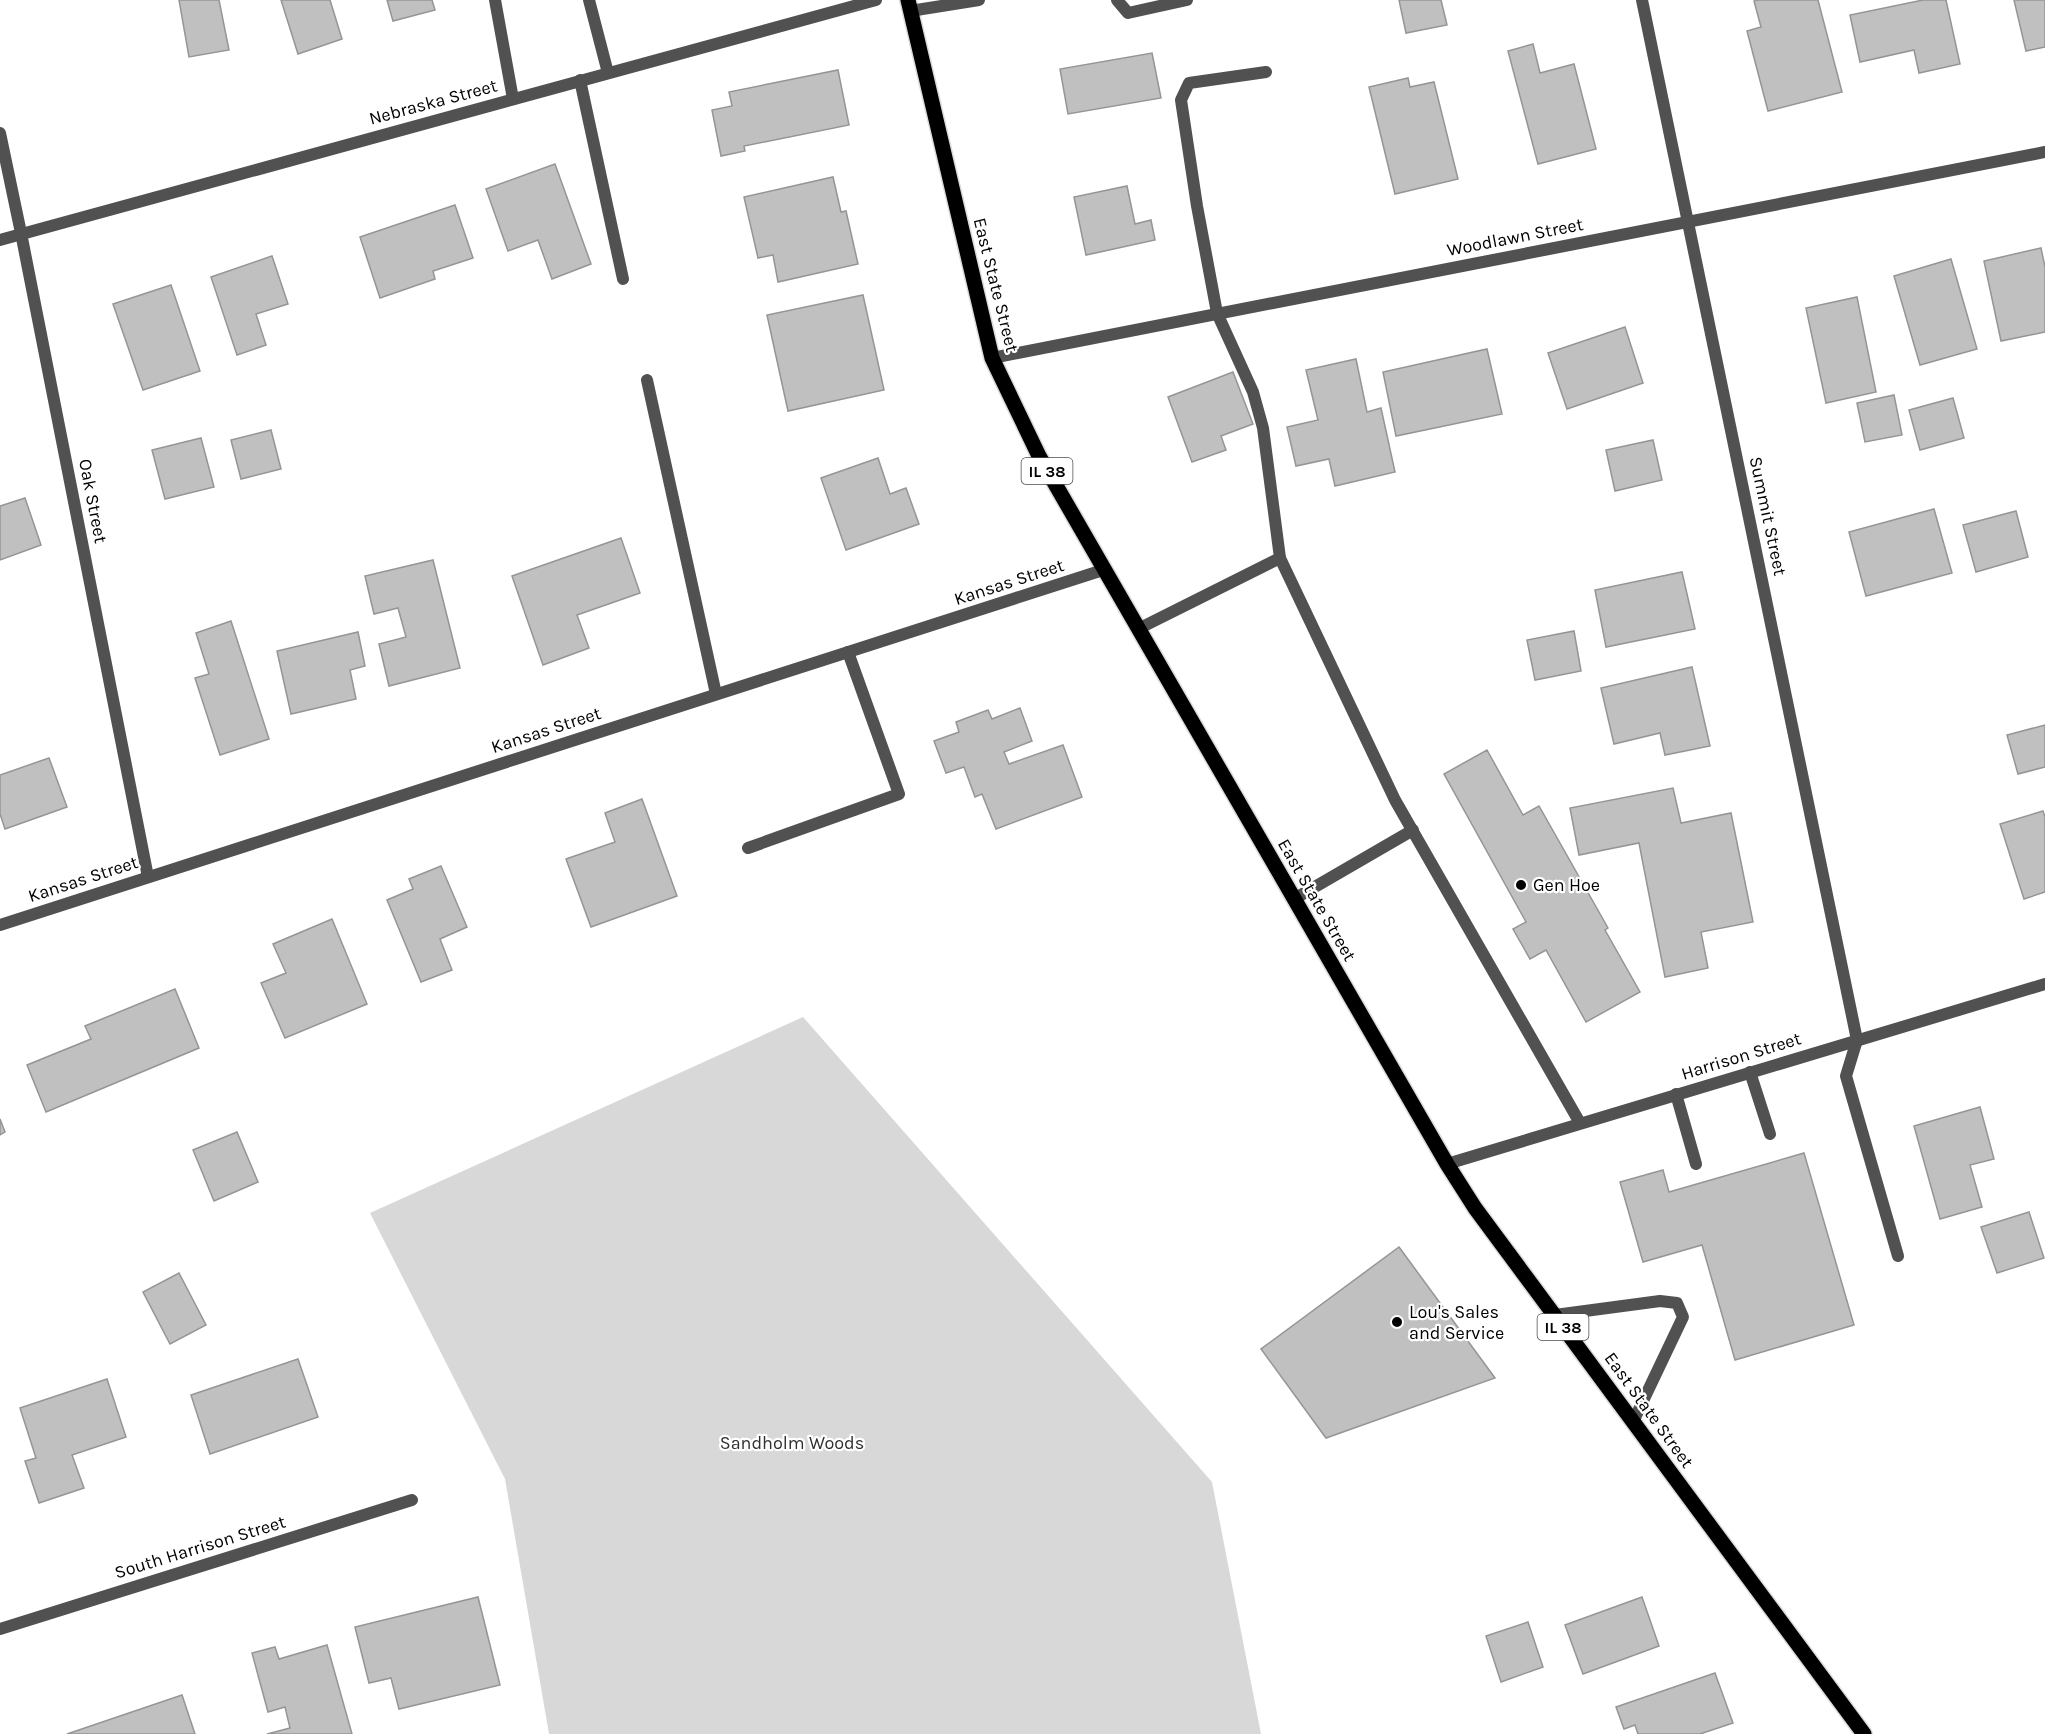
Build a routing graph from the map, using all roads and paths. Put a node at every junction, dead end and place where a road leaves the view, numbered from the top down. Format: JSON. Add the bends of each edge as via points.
{"nodes":[{"id":1,"x":495,"y":0,"type":"edge"},
{"id":2,"x":589,"y":0,"type":"edge"},
{"id":3,"x":876,"y":0,"type":"edge"},
{"id":4,"x":980,"y":0,"type":"edge"},
{"id":5,"x":1118,"y":0,"type":"edge"},
{"id":6,"x":1187,"y":0,"type":"edge"},
{"id":7,"x":1642,"y":0,"type":"edge"},
{"id":8,"x":909,"y":5,"type":"edge"},
{"id":9,"x":1266,"y":72,"type":"dead end"},
{"id":10,"x":608,"y":73,"type":"junction"},
{"id":11,"x":580,"y":80,"type":"junction"},
{"id":12,"x":513,"y":99,"type":"junction"},
{"id":13,"x":0,"y":133,"type":"edge"},
{"id":14,"x":2045,"y":152,"type":"edge"},
{"id":15,"x":1688,"y":221,"type":"junction"},
{"id":16,"x":21,"y":233,"type":"junction"},
{"id":17,"x":0,"y":240,"type":"edge"},
{"id":18,"x":623,"y":279,"type":"dead end"},
{"id":19,"x":1217,"y":313,"type":"junction"},
{"id":20,"x":992,"y":358,"type":"junction"},
{"id":21,"x":647,"y":380,"type":"dead end"},
{"id":22,"x":1280,"y":558,"type":"junction"},
{"id":23,"x":1104,"y":570,"type":"junction"},
{"id":24,"x":1138,"y":629,"type":"junction"},
{"id":25,"x":848,"y":652,"type":"junction"},
{"id":26,"x":716,"y":694,"type":"junction"},
{"id":27,"x":1413,"y":830,"type":"junction"},
{"id":28,"x":748,"y":848,"type":"dead end"},
{"id":29,"x":148,"y":877,"type":"junction"},
{"id":30,"x":1293,"y":899,"type":"junction"},
{"id":31,"x":0,"y":925,"type":"edge"},
{"id":32,"x":2045,"y":985,"type":"edge"},
{"id":33,"x":1857,"y":1040,"type":"junction"},
{"id":34,"x":1750,"y":1072,"type":"junction"},
{"id":35,"x":1677,"y":1094,"type":"junction"},
{"id":36,"x":1580,"y":1123,"type":"junction"},
{"id":37,"x":1770,"y":1134,"type":"dead end"},
{"id":38,"x":1447,"y":1164,"type":"junction"},
{"id":39,"x":1696,"y":1164,"type":"dead end"},
{"id":40,"x":1898,"y":1256,"type":"dead end"},
{"id":41,"x":1555,"y":1315,"type":"junction"},
{"id":42,"x":1633,"y":1422,"type":"junction"},
{"id":43,"x":411,"y":1500,"type":"dead end"},
{"id":44,"x":0,"y":1629,"type":"edge"},
{"id":45,"x":1863,"y":1734,"type":"edge"}],
"edges":[{"from":1,"to":12,"type":"street"},
{"from":2,"to":10,"type":"street"},
{"from":3,"to":10,"type":"street","name":"Nebraska Street"},
{"from":4,"to":8,"type":"street"},
{"from":5,"to":6,"type":"street","via":[[1128,13]]},
{"from":7,"to":15,"type":"street","name":"Summit Street"},
{"from":8,"to":20,"type":"main road","name":"East State Street","number":"IL 38"},
{"from":9,"to":19,"type":"street","via":[[1189,83],[1181,100]]},
{"from":10,"to":11,"type":"street","name":"Nebraska Street"},
{"from":11,"to":12,"type":"street","name":"Nebraska Street"},
{"from":11,"to":18,"type":"street"},
{"from":12,"to":16,"type":"street","name":"Nebraska Street"},
{"from":13,"to":16,"type":"street","name":"Oak Street"},
{"from":14,"to":15,"type":"street","name":"Woodlawn Street"},
{"from":15,"to":19,"type":"street","name":"Woodlawn Street"},
{"from":15,"to":33,"type":"street","name":"Summit Street"},
{"from":16,"to":17,"type":"street","name":"Nebraska Street"},
{"from":16,"to":29,"type":"street","name":"Oak Street"},
{"from":19,"to":20,"type":"street","name":"Woodlawn Street"},
{"from":19,"to":22,"type":"street","via":[[1253,392],[1263,428]]},
{"from":20,"to":23,"type":"main road","name":"East State Street","number":"IL 38","via":[[1038,456]]},
{"from":21,"to":26,"type":"street"},
{"from":22,"to":24,"type":"street"},
{"from":22,"to":27,"type":"street"},
{"from":23,"to":24,"type":"main road","name":"East State Street","number":"IL 38"},
{"from":23,"to":25,"type":"street","name":"Kansas Street"},
{"from":24,"to":30,"type":"main road","name":"East State Street","number":"IL 38"},
{"from":25,"to":26,"type":"street","name":"Kansas Street"},
{"from":25,"to":28,"type":"street","via":[[899,794]]},
{"from":26,"to":29,"type":"street","name":"Kansas Street"},
{"from":27,"to":30,"type":"street"},
{"from":27,"to":36,"type":"street"},
{"from":29,"to":31,"type":"street","name":"Kansas Street"},
{"from":30,"to":38,"type":"main road","name":"East State Street","number":"IL 38"},
{"from":32,"to":33,"type":"street","name":"Harrison Street"},
{"from":33,"to":34,"type":"street","name":"Harrison Street"},
{"from":33,"to":40,"type":"street","via":[[1846,1076]]},
{"from":34,"to":35,"type":"street","name":"Harrison Street"},
{"from":34,"to":37,"type":"street"},
{"from":35,"to":36,"type":"street","name":"Harrison Street"},
{"from":35,"to":39,"type":"street"},
{"from":36,"to":38,"type":"street","name":"Harrison Street"},
{"from":38,"to":41,"type":"main road","name":"East State Street","number":"IL 38"},
{"from":41,"to":42,"type":"main road","name":"East State Street","number":"IL 38"},
{"from":41,"to":42,"type":"street","via":[[1660,1301],[1677,1303],[1683,1317]]},
{"from":42,"to":45,"type":"main road","name":"East State Street","number":"IL 38"},
{"from":43,"to":44,"type":"street","name":"South Harrison Street"}]}
